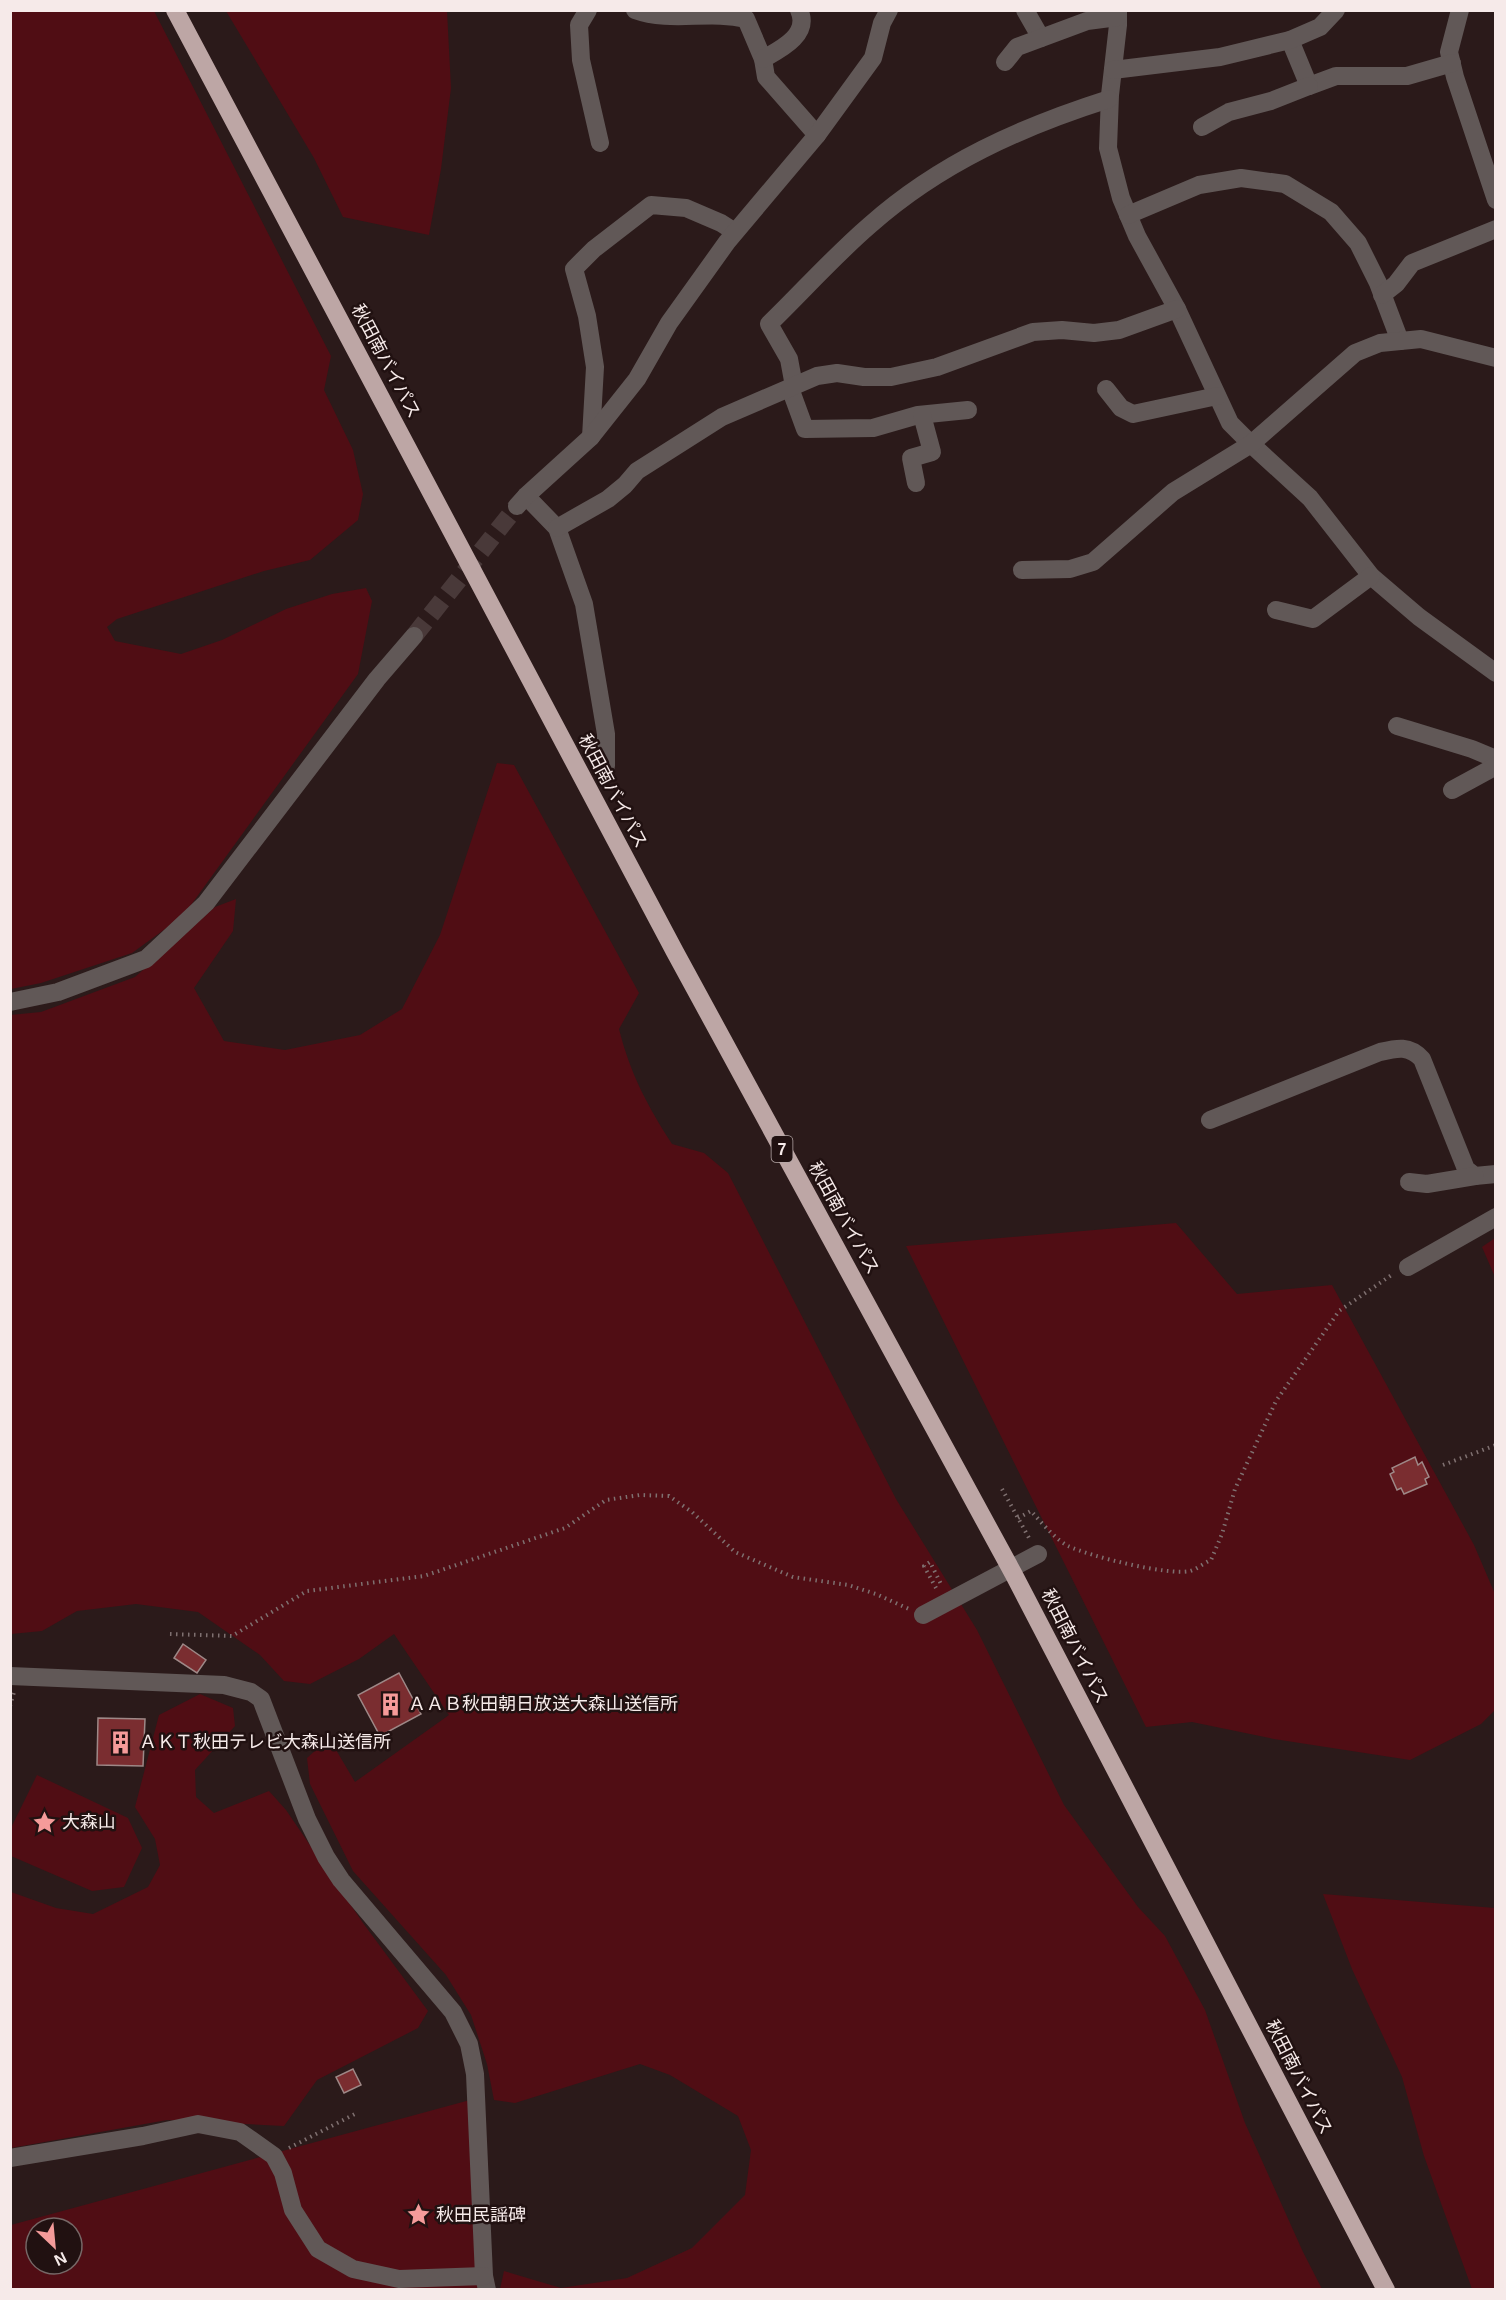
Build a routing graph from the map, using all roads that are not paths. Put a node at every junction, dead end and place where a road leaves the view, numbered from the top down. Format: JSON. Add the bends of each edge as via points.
{"nodes":[{"id":1,"x":175,"y":10,"type":"edge"},
{"id":2,"x":588,"y":10,"type":"edge"},
{"id":3,"x":635,"y":10,"type":"edge"},
{"id":4,"x":799,"y":10,"type":"edge"},
{"id":5,"x":889,"y":10,"type":"edge"},
{"id":6,"x":1025,"y":10,"type":"edge"},
{"id":7,"x":1336,"y":10,"type":"edge"},
{"id":8,"x":1460,"y":10,"type":"edge"},
{"id":9,"x":1118,"y":14,"type":"edge"},
{"id":10,"x":1041,"y":38,"type":"junction"},
{"id":11,"x":1290,"y":40,"type":"junction"},
{"id":12,"x":763,"y":59,"type":"junction"},
{"id":13,"x":1005,"y":62,"type":"dead end"},
{"id":14,"x":1452,"y":63,"type":"junction"},
{"id":15,"x":1113,"y":70,"type":"junction"},
{"id":16,"x":1309,"y":86,"type":"junction"},
{"id":17,"x":1109,"y":99,"type":"junction"},
{"id":18,"x":1202,"y":126,"type":"dead end"},
{"id":19,"x":817,"y":135,"type":"junction"},
{"id":20,"x":600,"y":143,"type":"dead end"},
{"id":21,"x":1496,"y":200,"type":"edge"},
{"id":22,"x":1128,"y":215,"type":"junction"},
{"id":23,"x":1496,"y":229,"type":"edge"},
{"id":24,"x":735,"y":232,"type":"junction"},
{"id":25,"x":1382,"y":295,"type":"junction"},
{"id":26,"x":1177,"y":309,"type":"junction"},
{"id":27,"x":1400,"y":341,"type":"junction"},
{"id":28,"x":1496,"y":358,"type":"edge"},
{"id":29,"x":792,"y":387,"type":"junction"},
{"id":30,"x":1106,"y":389,"type":"dead end"},
{"id":31,"x":1217,"y":396,"type":"junction"},
{"id":32,"x":968,"y":410,"type":"dead end"},
{"id":33,"x":922,"y":415,"type":"junction"},
{"id":34,"x":591,"y":437,"type":"junction"},
{"id":35,"x":1251,"y":444,"type":"junction"},
{"id":36,"x":916,"y":483,"type":"dead end"},
{"id":37,"x":558,"y":528,"type":"junction"},
{"id":38,"x":1022,"y":570,"type":"dead end"},
{"id":39,"x":1371,"y":576,"type":"junction"},
{"id":40,"x":1276,"y":610,"type":"dead end"},
{"id":41,"x":414,"y":636,"type":"tunnel mouth"},
{"id":42,"x":1496,"y":673,"type":"edge"},
{"id":43,"x":1397,"y":726,"type":"dead end"},
{"id":44,"x":1496,"y":759,"type":"edge"},
{"id":45,"x":606,"y":766,"type":"dead end"},
{"id":46,"x":1496,"y":766,"type":"edge"},
{"id":47,"x":1452,"y":790,"type":"dead end"},
{"id":48,"x":10,"y":1002,"type":"edge"},
{"id":49,"x":1210,"y":1120,"type":"dead end"},
{"id":50,"x":1496,"y":1174,"type":"edge"},
{"id":51,"x":1475,"y":1176,"type":"junction"},
{"id":52,"x":1409,"y":1182,"type":"dead end"},
{"id":53,"x":1496,"y":1217,"type":"edge"},
{"id":54,"x":1407,"y":1267,"type":"road end"},
{"id":55,"x":1038,"y":1554,"type":"road end"},
{"id":56,"x":923,"y":1615,"type":"road end"},
{"id":57,"x":10,"y":1676,"type":"edge"},
{"id":58,"x":10,"y":2158,"type":"edge"},
{"id":59,"x":485,"y":2283,"type":"edge"},
{"id":60,"x":1386,"y":2289,"type":"edge"}],
"edges":[{"from":1,"to":60,"type":"highway","name":"秋田南バイパス","number":"7","via":[[670,942],[1013,1573]]},
{"from":2,"to":20,"type":"street","via":[[579,25],[581,60]]},
{"from":3,"to":12,"type":"street","via":[[668,17],[732,15],[746,19]]},
{"from":4,"to":12,"type":"street","via":[[799,30],[790,44]]},
{"from":5,"to":19,"type":"street","via":[[873,58]]},
{"from":6,"to":10,"type":"street"},
{"from":7,"to":11,"type":"street","via":[[1320,27]]},
{"from":8,"to":14,"type":"street","via":[[1449,52]]},
{"from":9,"to":10,"type":"street"},
{"from":9,"to":15,"type":"street"},
{"from":10,"to":13,"type":"street","via":[[1017,47]]},
{"from":11,"to":15,"type":"street","via":[[1220,57]]},
{"from":11,"to":16,"type":"street"},
{"from":12,"to":19,"type":"street","via":[[766,77]]},
{"from":14,"to":16,"type":"street","via":[[1407,76],[1336,76]]},
{"from":14,"to":21,"type":"street"},
{"from":15,"to":17,"type":"street"},
{"from":16,"to":18,"type":"street","via":[[1229,112]]},
{"from":17,"to":22,"type":"street","via":[[1108,148]]},
{"from":17,"to":29,"type":"street","via":[[1054,117],[965,157],[869,225],[769,324],[789,359]]},
{"from":19,"to":24,"type":"street"},
{"from":22,"to":25,"type":"street","via":[[1199,185],[1241,178],[1285,184],[1331,212],[1358,243]]},
{"from":22,"to":26,"type":"street"},
{"from":23,"to":25,"type":"street","via":[[1412,262]]},
{"from":24,"to":34,"type":"street","via":[[669,323],[637,379]]},
{"from":24,"to":34,"type":"street","via":[[686,208],[651,205],[574,269],[595,367]]},
{"from":25,"to":27,"type":"street"},
{"from":26,"to":29,"type":"street","via":[[1119,330],[1033,332],[937,367],[891,377],[837,373],[817,376]]},
{"from":26,"to":31,"type":"street"},
{"from":27,"to":28,"type":"street","via":[[1421,339]]},
{"from":27,"to":35,"type":"street","via":[[1355,353]]},
{"from":29,"to":33,"type":"street","via":[[805,429],[873,428]]},
{"from":29,"to":37,"type":"street","via":[[722,417],[637,471],[608,499]]},
{"from":30,"to":31,"type":"street","via":[[1121,408],[1133,414]]},
{"from":31,"to":35,"type":"street","via":[[1230,423]]},
{"from":32,"to":33,"type":"street"},
{"from":33,"to":36,"type":"street","via":[[932,452],[911,458]]},
{"from":34,"to":37,"type":"street","via":[[522,501]]},
{"from":35,"to":38,"type":"street","via":[[1173,492],[1093,562],[1070,570]]},
{"from":35,"to":39,"type":"street","via":[[1310,498]]},
{"from":37,"to":45,"type":"street","via":[[584,604],[606,734]]},
{"from":39,"to":40,"type":"street","via":[[1313,619]]},
{"from":39,"to":42,"type":"street"},
{"from":41,"to":48,"type":"street","via":[[206,903],[146,959],[58,992]]},
{"from":43,"to":44,"type":"street"},
{"from":46,"to":47,"type":"street"},
{"from":49,"to":51,"type":"street","via":[[1380,1052],[1404,1048],[1422,1059],[1466,1169]]},
{"from":50,"to":51,"type":"street"},
{"from":51,"to":52,"type":"street","via":[[1427,1184]]},
{"from":53,"to":54,"type":"street"},
{"from":55,"to":56,"type":"street","via":[[944,1598]]},
{"from":57,"to":59,"type":"street","via":[[224,1685],[251,1692],[261,1699],[307,1819],[326,1857],[453,2012],[469,2044],[476,2094]]},
{"from":58,"to":59,"type":"street","via":[[198,2124],[240,2132],[274,2156],[293,2210],[318,2249],[352,2269],[399,2279]]}]}
